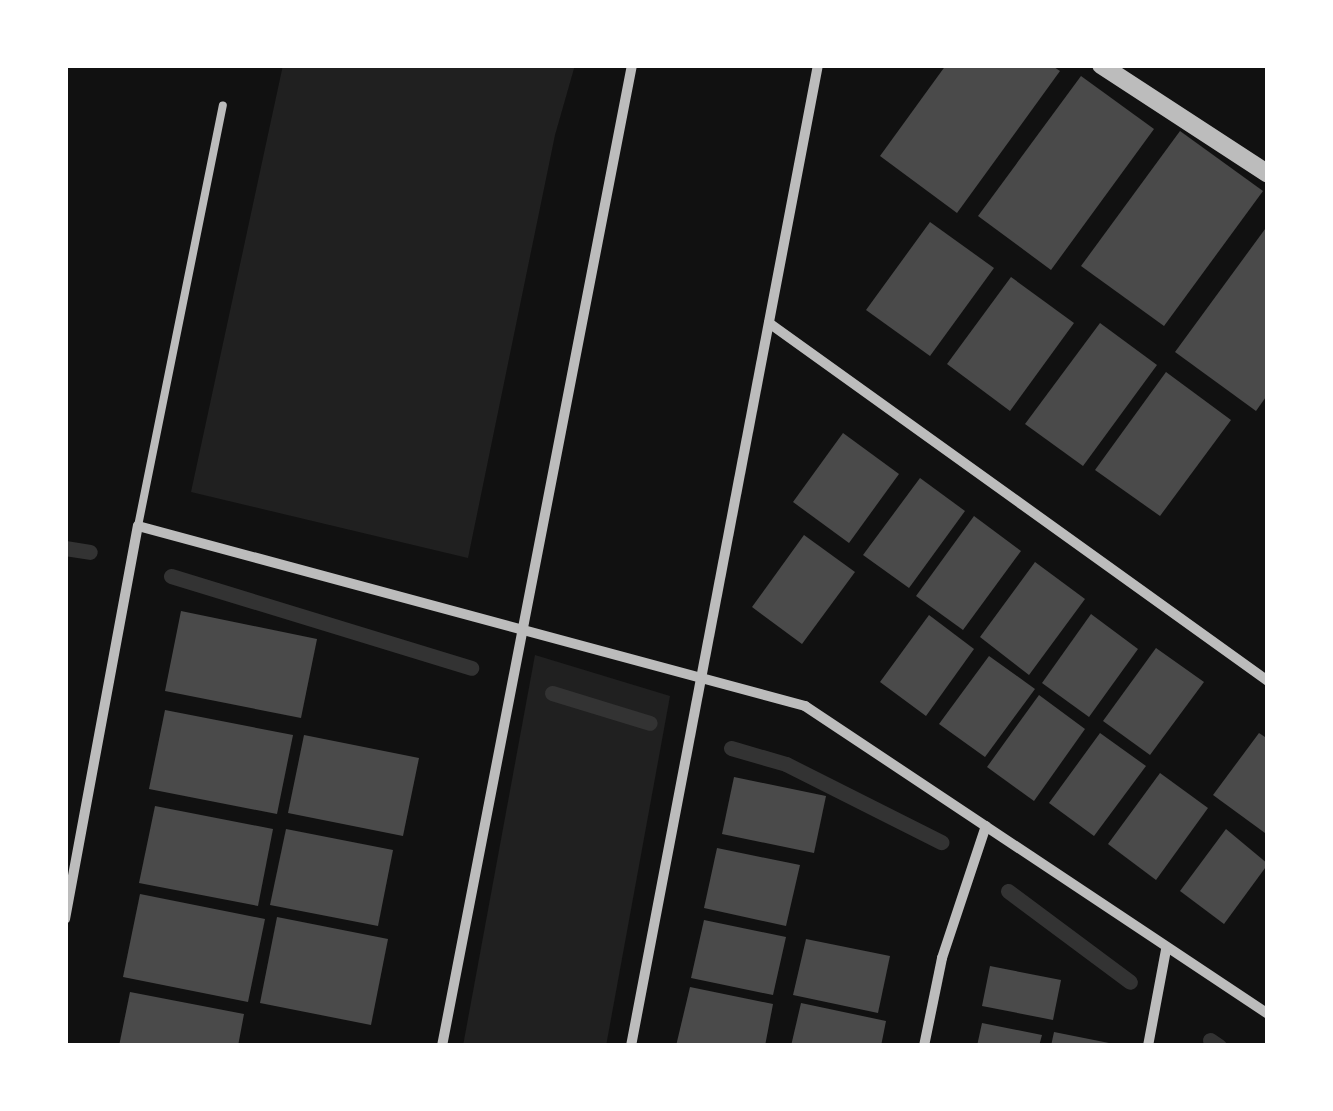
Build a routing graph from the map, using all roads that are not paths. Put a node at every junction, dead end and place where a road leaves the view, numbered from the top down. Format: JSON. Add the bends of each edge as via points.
{"nodes":[{"id":1,"x":632,"y":65,"type":"edge"},
{"id":2,"x":818,"y":65,"type":"edge"},
{"id":3,"x":1101,"y":65,"type":"edge"},
{"id":4,"x":224,"y":106,"type":"dead end"},
{"id":5,"x":1268,"y":174,"type":"edge"},
{"id":6,"x":769,"y":323,"type":"junction"},
{"id":7,"x":138,"y":526,"type":"junction"},
{"id":8,"x":522,"y":629,"type":"junction"},
{"id":9,"x":701,"y":678,"type":"junction"},
{"id":10,"x":1268,"y":681,"type":"edge"},
{"id":11,"x":986,"y":826,"type":"junction"},
{"id":12,"x":65,"y":919,"type":"edge"},
{"id":13,"x":1166,"y":950,"type":"junction"},
{"id":14,"x":1268,"y":1014,"type":"edge"},
{"id":15,"x":442,"y":1046,"type":"edge"},
{"id":16,"x":631,"y":1046,"type":"edge"},
{"id":17,"x":924,"y":1046,"type":"edge"},
{"id":18,"x":1148,"y":1046,"type":"edge"}],
"edges":[{"from":1,"to":8,"type":"street"},
{"from":2,"to":6,"type":"street"},
{"from":3,"to":5,"type":"street"},
{"from":4,"to":7,"type":"lane"},
{"from":6,"to":9,"type":"street"},
{"from":6,"to":10,"type":"street"},
{"from":7,"to":8,"type":"street"},
{"from":7,"to":12,"type":"street"},
{"from":8,"to":9,"type":"street"},
{"from":8,"to":15,"type":"street"},
{"from":9,"to":11,"type":"street","via":[[805,706]]},
{"from":9,"to":16,"type":"street"},
{"from":11,"to":13,"type":"street"},
{"from":11,"to":17,"type":"street","via":[[942,958]]},
{"from":13,"to":14,"type":"street"},
{"from":13,"to":18,"type":"street"}]}
